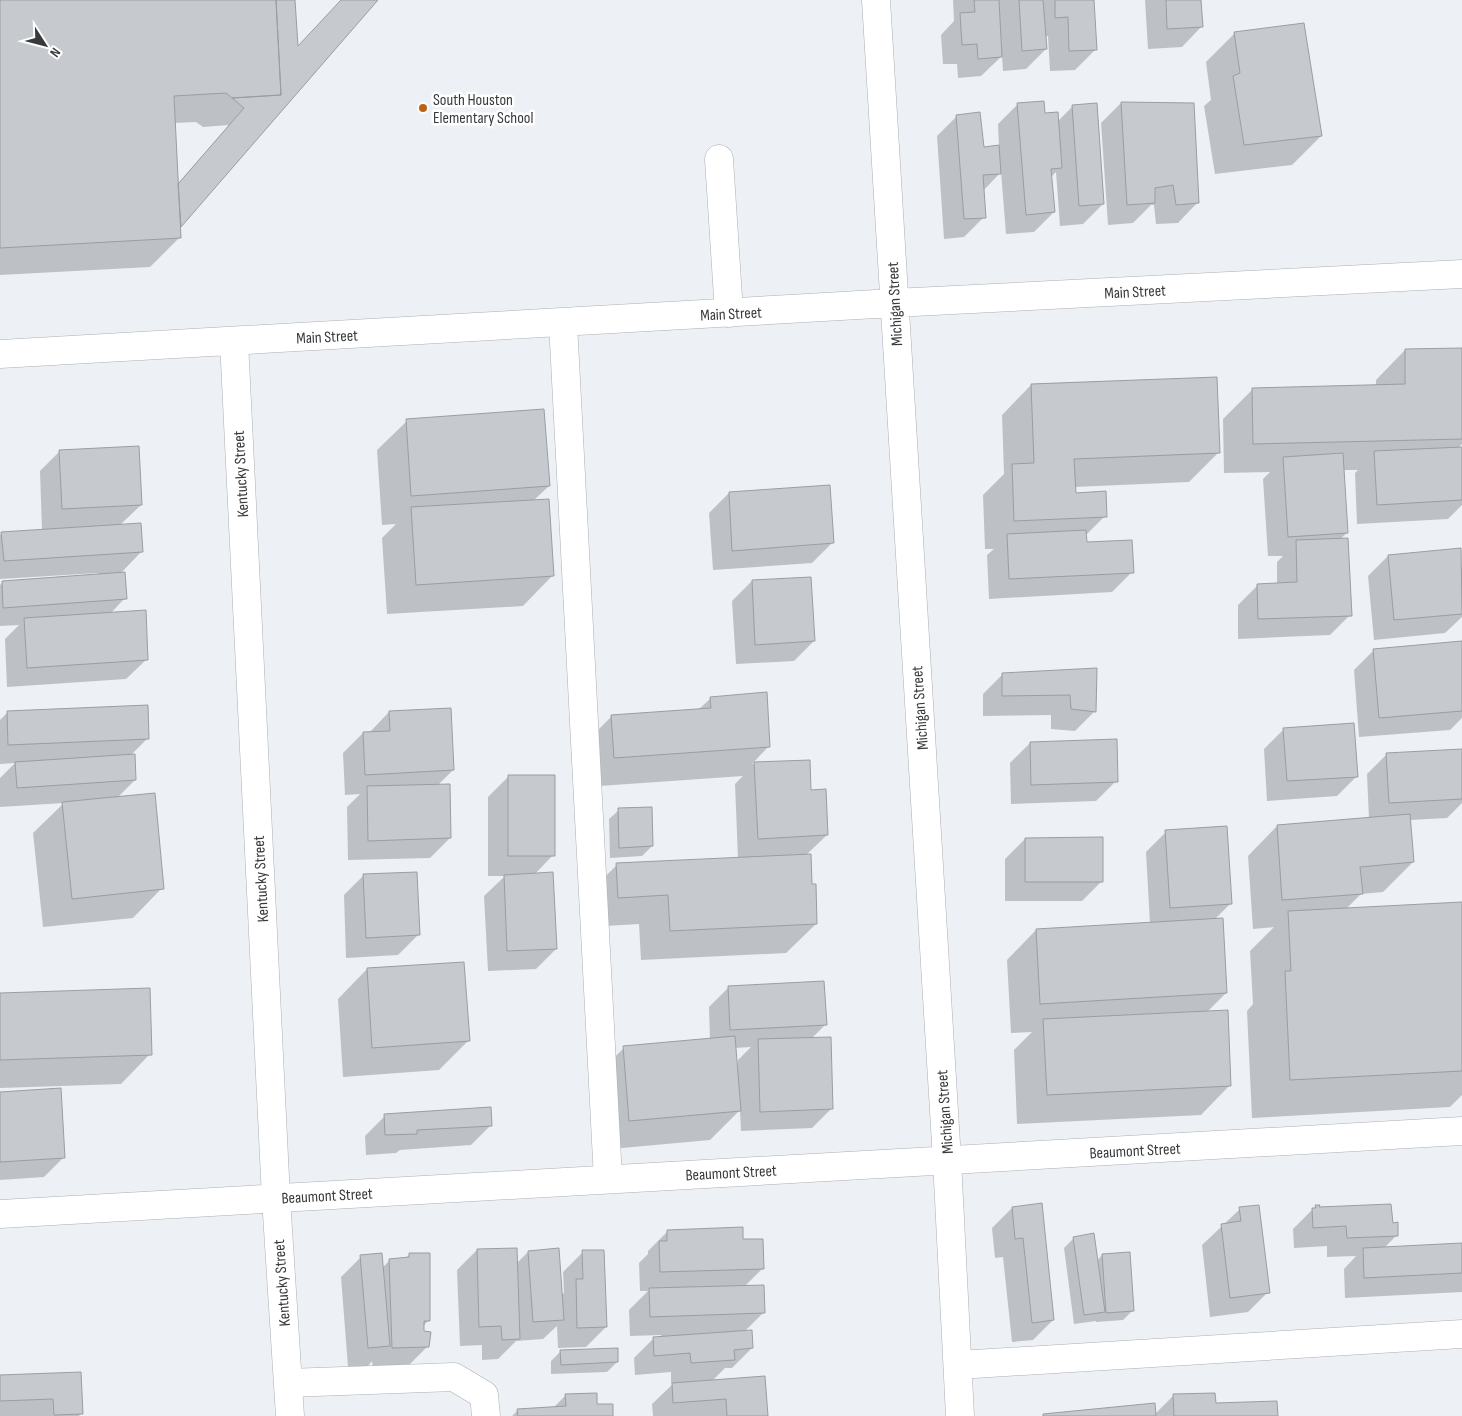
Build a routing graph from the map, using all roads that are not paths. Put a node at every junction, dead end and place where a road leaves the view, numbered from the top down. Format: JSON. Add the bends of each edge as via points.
{"nodes":[{"id":1,"x":876,"y":0,"type":"edge"},
{"id":2,"x":719,"y":159,"type":"dead end"},
{"id":3,"x":1462,"y":274,"type":"edge"},
{"id":4,"x":894,"y":303,"type":"junction"},
{"id":5,"x":729,"y":313,"type":"junction"},
{"id":6,"x":563,"y":323,"type":"junction"},
{"id":7,"x":234,"y":341,"type":"junction"},
{"id":8,"x":0,"y":354,"type":"edge"},
{"id":9,"x":1462,"y":1131,"type":"edge"},
{"id":10,"x":947,"y":1160,"type":"junction"},
{"id":11,"x":608,"y":1179,"type":"junction"},
{"id":12,"x":276,"y":1198,"type":"junction"},
{"id":13,"x":0,"y":1214,"type":"edge"},
{"id":14,"x":1462,"y":1334,"type":"edge"},
{"id":15,"x":958,"y":1366,"type":"junction"},
{"id":16,"x":288,"y":1383,"type":"junction"},
{"id":17,"x":290,"y":1416,"type":"edge"},
{"id":18,"x":486,"y":1416,"type":"edge"},
{"id":19,"x":960,"y":1416,"type":"edge"}],
"edges":[{"from":1,"to":4,"type":"street","name":"Michigan Street"},
{"from":2,"to":5,"type":"street"},
{"from":3,"to":4,"type":"street","name":"Main Street"},
{"from":4,"to":5,"type":"street","name":"Main Street"},
{"from":4,"to":10,"type":"street","name":"Michigan Street"},
{"from":5,"to":6,"type":"street","name":"Main Street"},
{"from":6,"to":7,"type":"street","name":"Main Street"},
{"from":6,"to":11,"type":"street"},
{"from":7,"to":8,"type":"street","name":"Main Street"},
{"from":7,"to":12,"type":"street","name":"Kentucky Street"},
{"from":9,"to":10,"type":"street","name":"Beaumont Street"},
{"from":10,"to":11,"type":"street","name":"Beaumont Street"},
{"from":10,"to":15,"type":"street","name":"Michigan Street"},
{"from":11,"to":12,"type":"street","name":"Beaumont Street"},
{"from":12,"to":13,"type":"street","name":"Beaumont Street"},
{"from":12,"to":16,"type":"street","name":"Kentucky Street"},
{"from":14,"to":15,"type":"street"},
{"from":15,"to":19,"type":"street","name":"Michigan Street"},
{"from":16,"to":17,"type":"street","name":"Kentucky Street"},
{"from":16,"to":18,"type":"street","via":[[454,1377],[484,1395]]}]}
